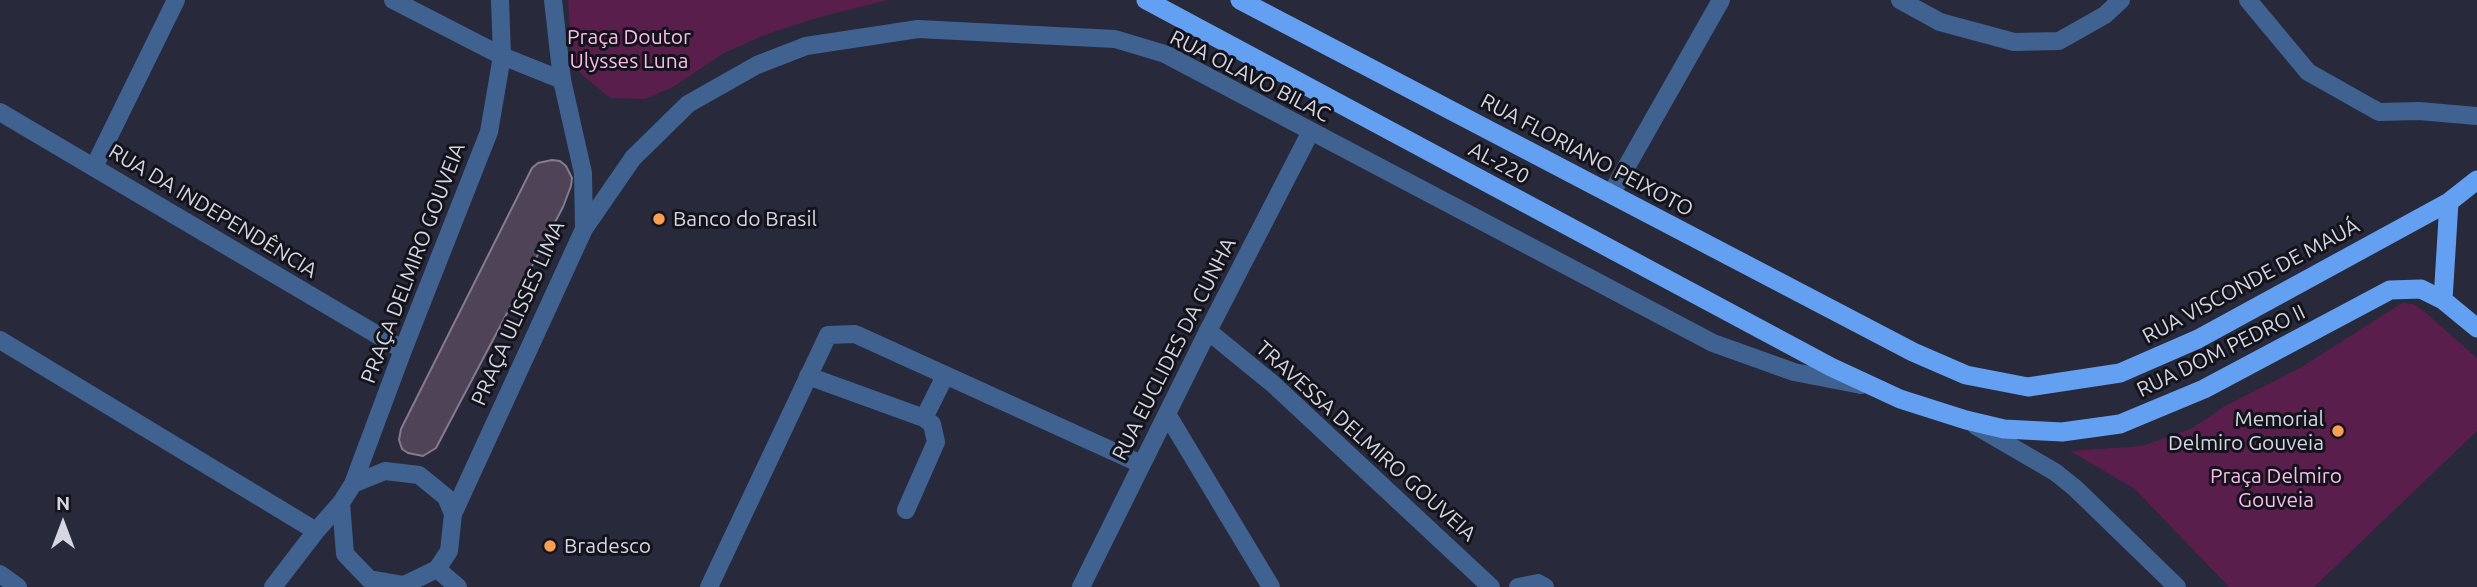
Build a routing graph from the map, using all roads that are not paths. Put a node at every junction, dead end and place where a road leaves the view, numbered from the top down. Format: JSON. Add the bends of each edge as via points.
{"nodes":[{"id":1,"x":176,"y":0,"type":"edge"},
{"id":2,"x":393,"y":0,"type":"edge"},
{"id":3,"x":500,"y":0,"type":"edge"},
{"id":4,"x":553,"y":0,"type":"edge"},
{"id":5,"x":1146,"y":0,"type":"edge"},
{"id":6,"x":1240,"y":0,"type":"edge"},
{"id":7,"x":1721,"y":0,"type":"edge"},
{"id":8,"x":1899,"y":0,"type":"edge"},
{"id":9,"x":2121,"y":0,"type":"edge"},
{"id":10,"x":2248,"y":0,"type":"edge"},
{"id":11,"x":502,"y":56,"type":"junction"},
{"id":12,"x":562,"y":80,"type":"junction"},
{"id":13,"x":0,"y":112,"type":"edge"},
{"id":14,"x":2477,"y":116,"type":"edge"},
{"id":15,"x":1310,"y":133,"type":"junction"},
{"id":16,"x":94,"y":167,"type":"junction"},
{"id":17,"x":2477,"y":180,"type":"edge"},
{"id":18,"x":1611,"y":194,"type":"junction"},
{"id":19,"x":2449,"y":202,"type":"junction"},
{"id":20,"x":584,"y":229,"type":"junction"},
{"id":21,"x":2443,"y":300,"type":"junction"},
{"id":22,"x":2477,"y":328,"type":"edge"},
{"id":23,"x":1208,"y":331,"type":"junction"},
{"id":24,"x":0,"y":341,"type":"edge"},
{"id":25,"x":403,"y":350,"type":"junction"},
{"id":26,"x":1913,"y":352,"type":"joint"},
{"id":27,"x":1831,"y":367,"type":"joint"},
{"id":28,"x":808,"y":376,"type":"junction"},
{"id":29,"x":945,"y":376,"type":"junction"},
{"id":30,"x":1873,"y":388,"type":"junction"},
{"id":31,"x":1167,"y":414,"type":"junction"},
{"id":32,"x":924,"y":418,"type":"junction"},
{"id":33,"x":1966,"y":421,"type":"junction"},
{"id":34,"x":1141,"y":464,"type":"junction"},
{"id":35,"x":353,"y":484,"type":"junction"},
{"id":36,"x":341,"y":503,"type":"junction"},
{"id":37,"x":906,"y":510,"type":"dead end"},
{"id":38,"x":453,"y":514,"type":"junction"},
{"id":39,"x":316,"y":531,"type":"junction"},
{"id":40,"x":437,"y":569,"type":"junction"},
{"id":41,"x":0,"y":574,"type":"edge"},
{"id":42,"x":18,"y":587,"type":"edge"},
{"id":43,"x":273,"y":587,"type":"edge"},
{"id":44,"x":458,"y":587,"type":"edge"},
{"id":45,"x":709,"y":587,"type":"edge"},
{"id":46,"x":1081,"y":587,"type":"edge"},
{"id":47,"x":1271,"y":587,"type":"edge"},
{"id":48,"x":1492,"y":587,"type":"edge"},
{"id":49,"x":1518,"y":587,"type":"edge"},
{"id":50,"x":1545,"y":587,"type":"edge"},
{"id":51,"x":2177,"y":587,"type":"edge"}],
"edges":[{"from":1,"to":16,"type":"street"},
{"from":2,"to":11,"type":"street"},
{"from":3,"to":11,"type":"street"},
{"from":4,"to":12,"type":"street","name":"PRAÇA ULISSES LIMA"},
{"from":5,"to":27,"type":"highway","name":"AL-220","number":"AL-220"},
{"from":6,"to":18,"type":"highway","name":"RUA FLORIANO PEIXOTO","number":"AL-220"},
{"from":7,"to":18,"type":"street"},
{"from":8,"to":9,"type":"street","via":[[1940,22],[2014,42],[2059,41],[2105,15]]},
{"from":10,"to":14,"type":"street","via":[[2308,72],[2379,112]]},
{"from":11,"to":12,"type":"street"},
{"from":11,"to":25,"type":"street","name":"PRAÇA DELMIRO GOUVEIA","via":[[489,132]]},
{"from":12,"to":20,"type":"street","name":"PRAÇA ULISSES LIMA","via":[[583,173]]},
{"from":13,"to":16,"type":"street","name":"RUA DA INDEPENDÊNCIA"},
{"from":15,"to":20,"type":"street","name":"RUA OLAVO BILAC","via":[[1165,54],[1115,39],[918,29],[806,46],[757,65],[688,104],[634,159]]},
{"from":15,"to":23,"type":"street","name":"RUA EUCLIDES DA CUNHA"},
{"from":15,"to":30,"type":"street","name":"RUA OLAVO BILAC","via":[[1713,344],[1794,372]]},
{"from":16,"to":25,"type":"street","name":"RUA DA INDEPENDÊNCIA"},
{"from":17,"to":19,"type":"highway","name":"RUA VISCONDE DE MAUÁ","number":"AL-220"},
{"from":18,"to":26,"type":"highway","name":"RUA FLORIANO PEIXOTO","number":"AL-220"},
{"from":19,"to":21,"type":"highway"},
{"from":19,"to":26,"type":"highway","name":"RUA VISCONDE DE MAUÁ","number":"AL-220","via":[[2197,339],[2120,373],[2028,387],[1966,374]]},
{"from":20,"to":38,"type":"street","name":"PRAÇA ULISSES LIMA"},
{"from":21,"to":22,"type":"highway","name":"RUA DOM PEDRO II","number":"AL-220"},
{"from":21,"to":33,"type":"highway","name":"RUA DOM PEDRO II","number":"AL-220","via":[[2421,289],[2390,290],[2204,389],[2120,424],[2062,432],[2004,429]]},
{"from":23,"to":31,"type":"street","name":"RUA EUCLIDES DA CUNHA"},
{"from":23,"to":48,"type":"street","name":"TRAVESSA DELMIRO GOUVEIA","via":[[1273,384]]},
{"from":24,"to":39,"type":"street"},
{"from":25,"to":35,"type":"street","name":"PRAÇA DELMIRO GOUVEIA"},
{"from":27,"to":30,"type":"highway","name":"RUA OLAVO BILAC","number":"AL-220"},
{"from":28,"to":29,"type":"street","via":[[828,335],[855,334]]},
{"from":28,"to":32,"type":"street"},
{"from":28,"to":45,"type":"street"},
{"from":29,"to":32,"type":"street"},
{"from":29,"to":34,"type":"street"},
{"from":30,"to":33,"type":"highway","name":"RUA OLAVO BILAC","number":"AL-220"},
{"from":31,"to":34,"type":"street","name":"RUA EUCLIDES DA CUNHA"},
{"from":31,"to":47,"type":"street"},
{"from":32,"to":37,"type":"street","via":[[932,424],[936,442]]},
{"from":33,"to":51,"type":"street","name":"RUA OLAVO BILAC","via":[[2065,480]]},
{"from":34,"to":46,"type":"street","name":"RUA EUCLIDES DA CUNHA"},
{"from":35,"to":36,"type":"street"},
{"from":35,"to":38,"type":"street","via":[[385,471],[419,475],[446,498]]},
{"from":36,"to":39,"type":"street"},
{"from":36,"to":40,"type":"street","via":[[345,554],[369,579],[404,585]]},
{"from":38,"to":40,"type":"street","via":[[449,551]]},
{"from":39,"to":43,"type":"street"},
{"from":40,"to":44,"type":"street"},
{"from":41,"to":42,"type":"street"},
{"from":49,"to":50,"type":"street","via":[[1538,583]]}]}
